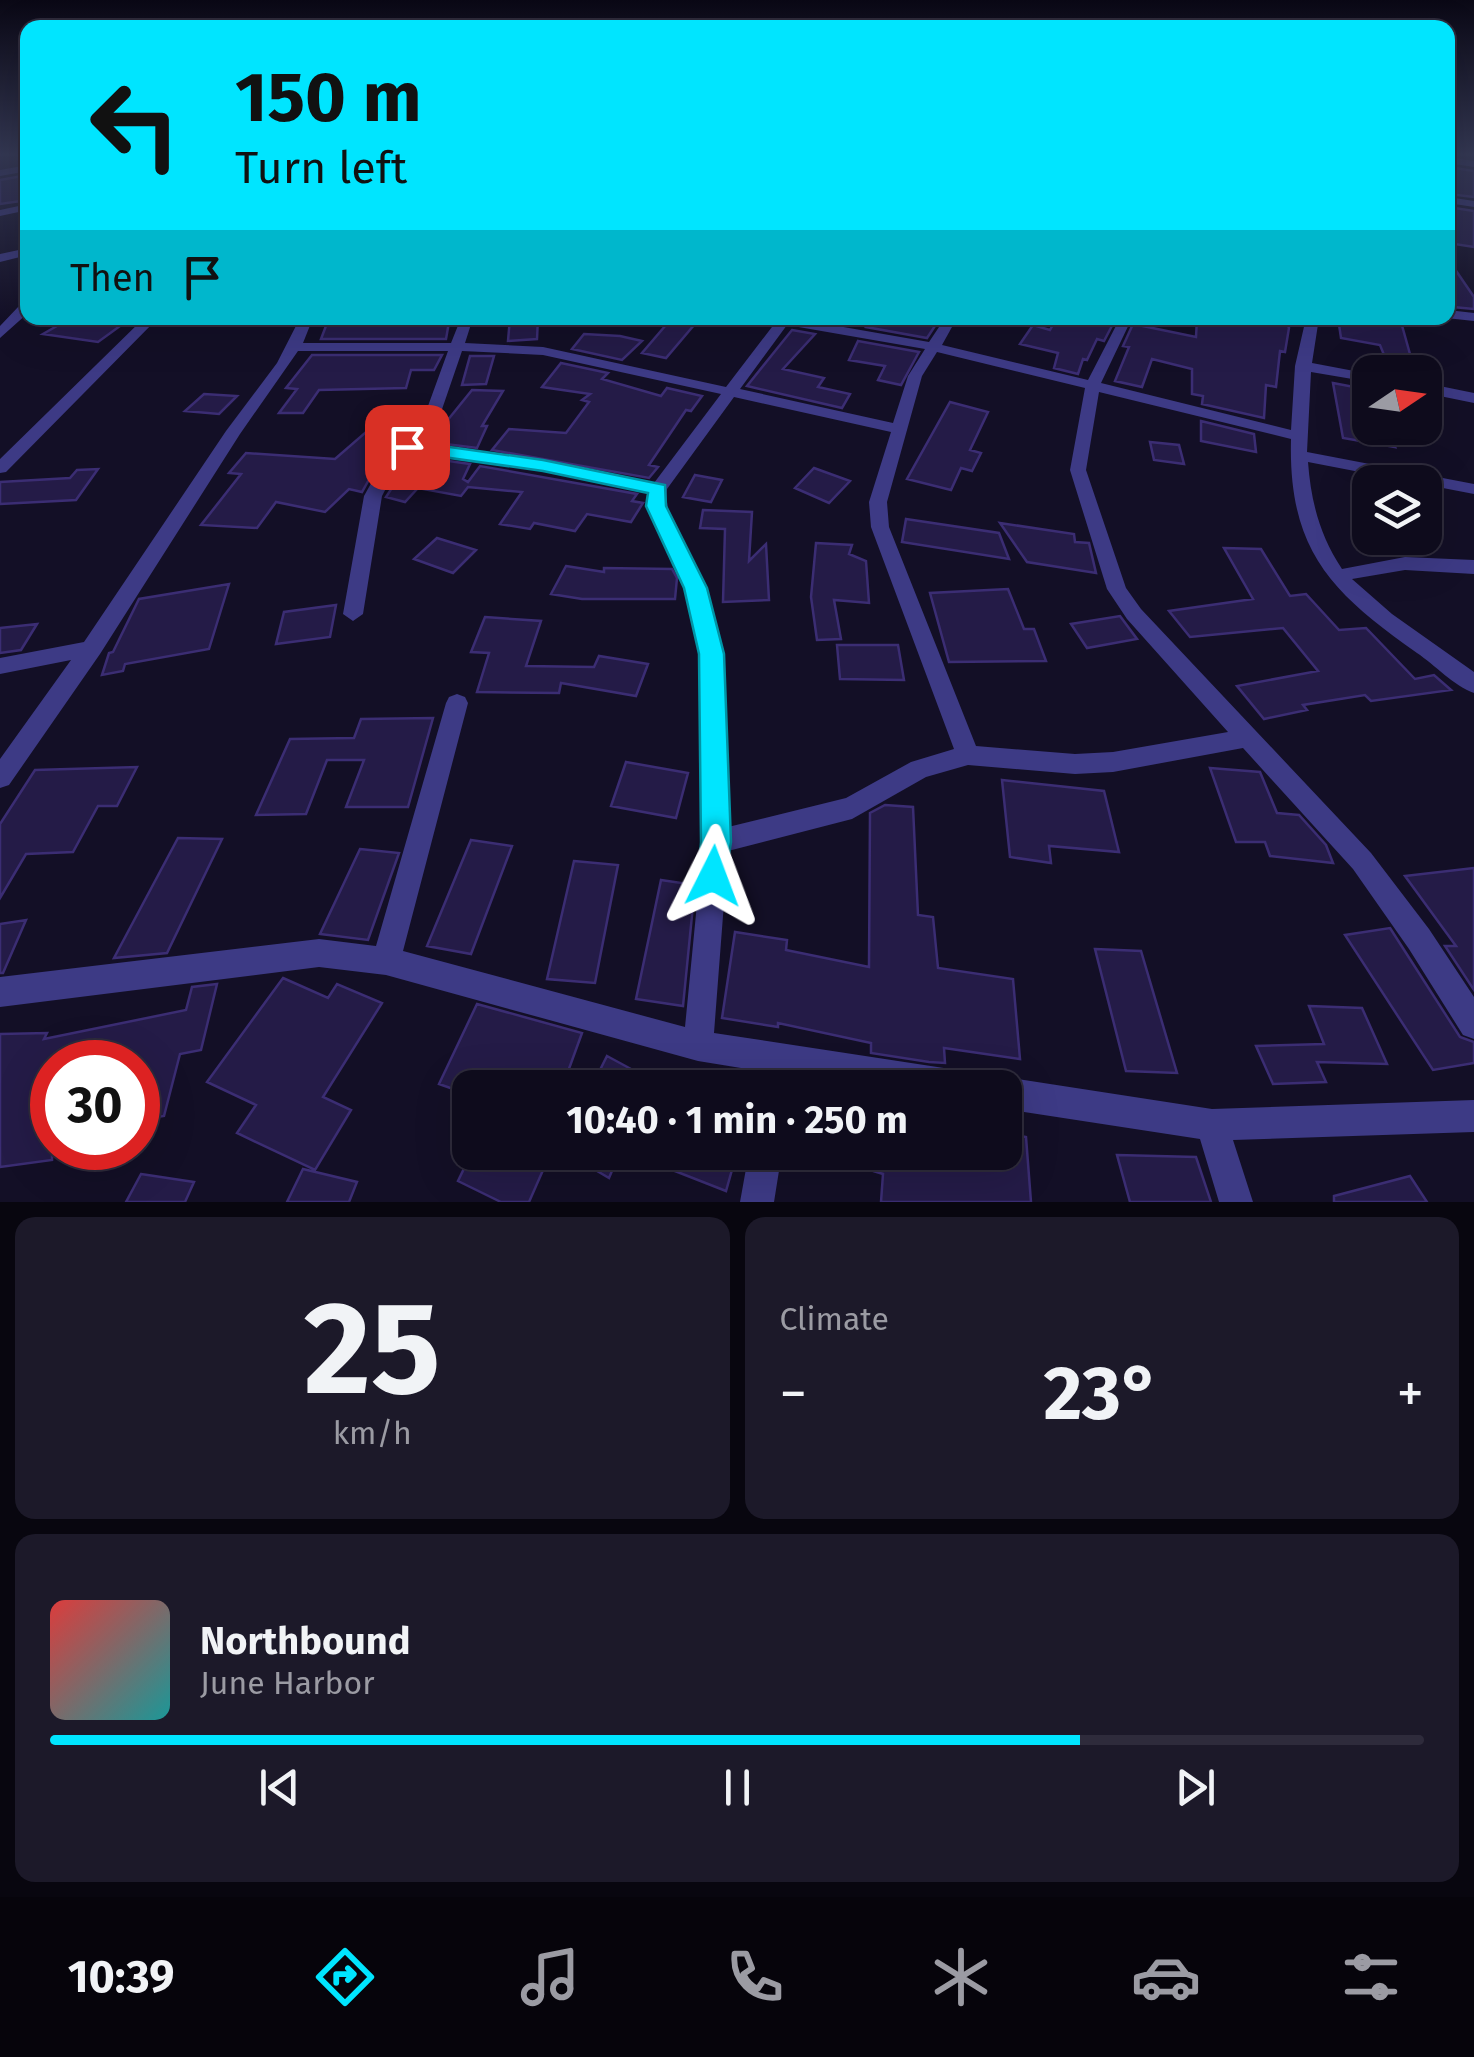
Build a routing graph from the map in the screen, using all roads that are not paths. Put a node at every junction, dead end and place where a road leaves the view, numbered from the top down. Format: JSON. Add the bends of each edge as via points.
{"nodes":[{"id":1,"x":20,"y":315,"type":"edge"},
{"id":2,"x":144,"y":325,"type":"edge"},
{"id":3,"x":303,"y":325,"type":"edge"},
{"id":4,"x":465,"y":325,"type":"edge"},
{"id":5,"x":774,"y":325,"type":"edge"},
{"id":6,"x":817,"y":325,"type":"edge"},
{"id":7,"x":945,"y":325,"type":"edge"},
{"id":8,"x":1123,"y":325,"type":"edge"},
{"id":9,"x":1311,"y":325,"type":"edge"},
{"id":10,"x":0,"y":334,"type":"edge"},
{"id":11,"x":930,"y":346,"type":"junction"},
{"id":12,"x":458,"y":347,"type":"junction"},
{"id":13,"x":294,"y":348,"type":"junction"},
{"id":14,"x":1302,"y":366,"type":"junction"},
{"id":15,"x":1352,"y":375,"type":"edge"},
{"id":16,"x":1094,"y":384,"type":"junction"},
{"id":17,"x":1442,"y":391,"type":"edge"},
{"id":18,"x":726,"y":393,"type":"junction"},
{"id":19,"x":1474,"y":398,"type":"edge"},
{"id":20,"x":900,"y":429,"type":"junction"},
{"id":21,"x":407,"y":447,"type":"junction"},
{"id":22,"x":1301,"y":447,"type":"junction"},
{"id":23,"x":0,"y":468,"type":"edge"},
{"id":24,"x":658,"y":489,"type":"junction"},
{"id":25,"x":1474,"y":489,"type":"edge"},
{"id":26,"x":1474,"y":568,"type":"edge"},
{"id":27,"x":1337,"y":576,"type":"junction"},
{"id":28,"x":353,"y":614,"type":"dead end"},
{"id":29,"x":93,"y":648,"type":"junction"},
{"id":30,"x":0,"y":666,"type":"edge"},
{"id":31,"x":1474,"y":684,"type":"edge"},
{"id":32,"x":457,"y":703,"type":"dead end"},
{"id":33,"x":1251,"y":737,"type":"junction"},
{"id":34,"x":968,"y":754,"type":"junction"},
{"id":35,"x":0,"y":778,"type":"edge"},
{"id":36,"x":716,"y":842,"type":"junction"},
{"id":37,"x":386,"y":961,"type":"junction"},
{"id":38,"x":0,"y":992,"type":"edge"},
{"id":39,"x":1474,"y":1024,"type":"edge"},
{"id":40,"x":698,"y":1046,"type":"junction"},
{"id":41,"x":772,"y":1070,"type":"edge"},
{"id":42,"x":1022,"y":1096,"type":"edge"},
{"id":43,"x":1474,"y":1116,"type":"edge"},
{"id":44,"x":1212,"y":1125,"type":"junction"},
{"id":45,"x":762,"y":1170,"type":"edge"},
{"id":46,"x":756,"y":1202,"type":"edge"},
{"id":47,"x":1236,"y":1202,"type":"edge"}],
"edges":[{"from":1,"to":10,"type":"street"},
{"from":2,"to":23,"type":"street"},
{"from":3,"to":13,"type":"street"},
{"from":4,"to":12,"type":"street"},
{"from":5,"to":18,"type":"street"},
{"from":6,"to":11,"type":"street"},
{"from":7,"to":11,"type":"street"},
{"from":8,"to":16,"type":"street"},
{"from":9,"to":14,"type":"street"},
{"from":11,"to":16,"type":"street"},
{"from":11,"to":20,"type":"street"},
{"from":12,"to":13,"type":"street"},
{"from":12,"to":18,"type":"street","via":[[557,354]]},
{"from":12,"to":21,"type":"street","via":[[430,418]]},
{"from":13,"to":29,"type":"street"},
{"from":14,"to":15,"type":"street"},
{"from":14,"to":22,"type":"street"},
{"from":16,"to":22,"type":"street"},
{"from":16,"to":33,"type":"street","via":[[1078,470],[1117,589]]},
{"from":17,"to":19,"type":"street"},
{"from":18,"to":20,"type":"street"},
{"from":18,"to":24,"type":"street"},
{"from":20,"to":34,"type":"street","via":[[878,502],[880,527]]},
{"from":21,"to":24,"type":"street"},
{"from":21,"to":28,"type":"street","via":[[372,496]]},
{"from":22,"to":25,"type":"street"},
{"from":22,"to":27,"type":"street","via":[[1307,522]]},
{"from":24,"to":36,"type":"street","via":[[656,506],[696,588],[712,654]]},
{"from":26,"to":27,"type":"street","via":[[1376,564]]},
{"from":27,"to":31,"type":"street"},
{"from":29,"to":30,"type":"street"},
{"from":29,"to":35,"type":"street"},
{"from":32,"to":37,"type":"street"},
{"from":33,"to":34,"type":"street","via":[[1113,762]]},
{"from":33,"to":39,"type":"street","via":[[1362,861]]},
{"from":34,"to":36,"type":"street","via":[[918,769],[852,808]]},
{"from":36,"to":40,"type":"street"},
{"from":37,"to":38,"type":"street","via":[[318,953]]},
{"from":37,"to":40,"type":"street"},
{"from":40,"to":41,"type":"street"},
{"from":42,"to":44,"type":"street"},
{"from":43,"to":44,"type":"street"},
{"from":44,"to":47,"type":"street"},
{"from":45,"to":46,"type":"street"}]}
